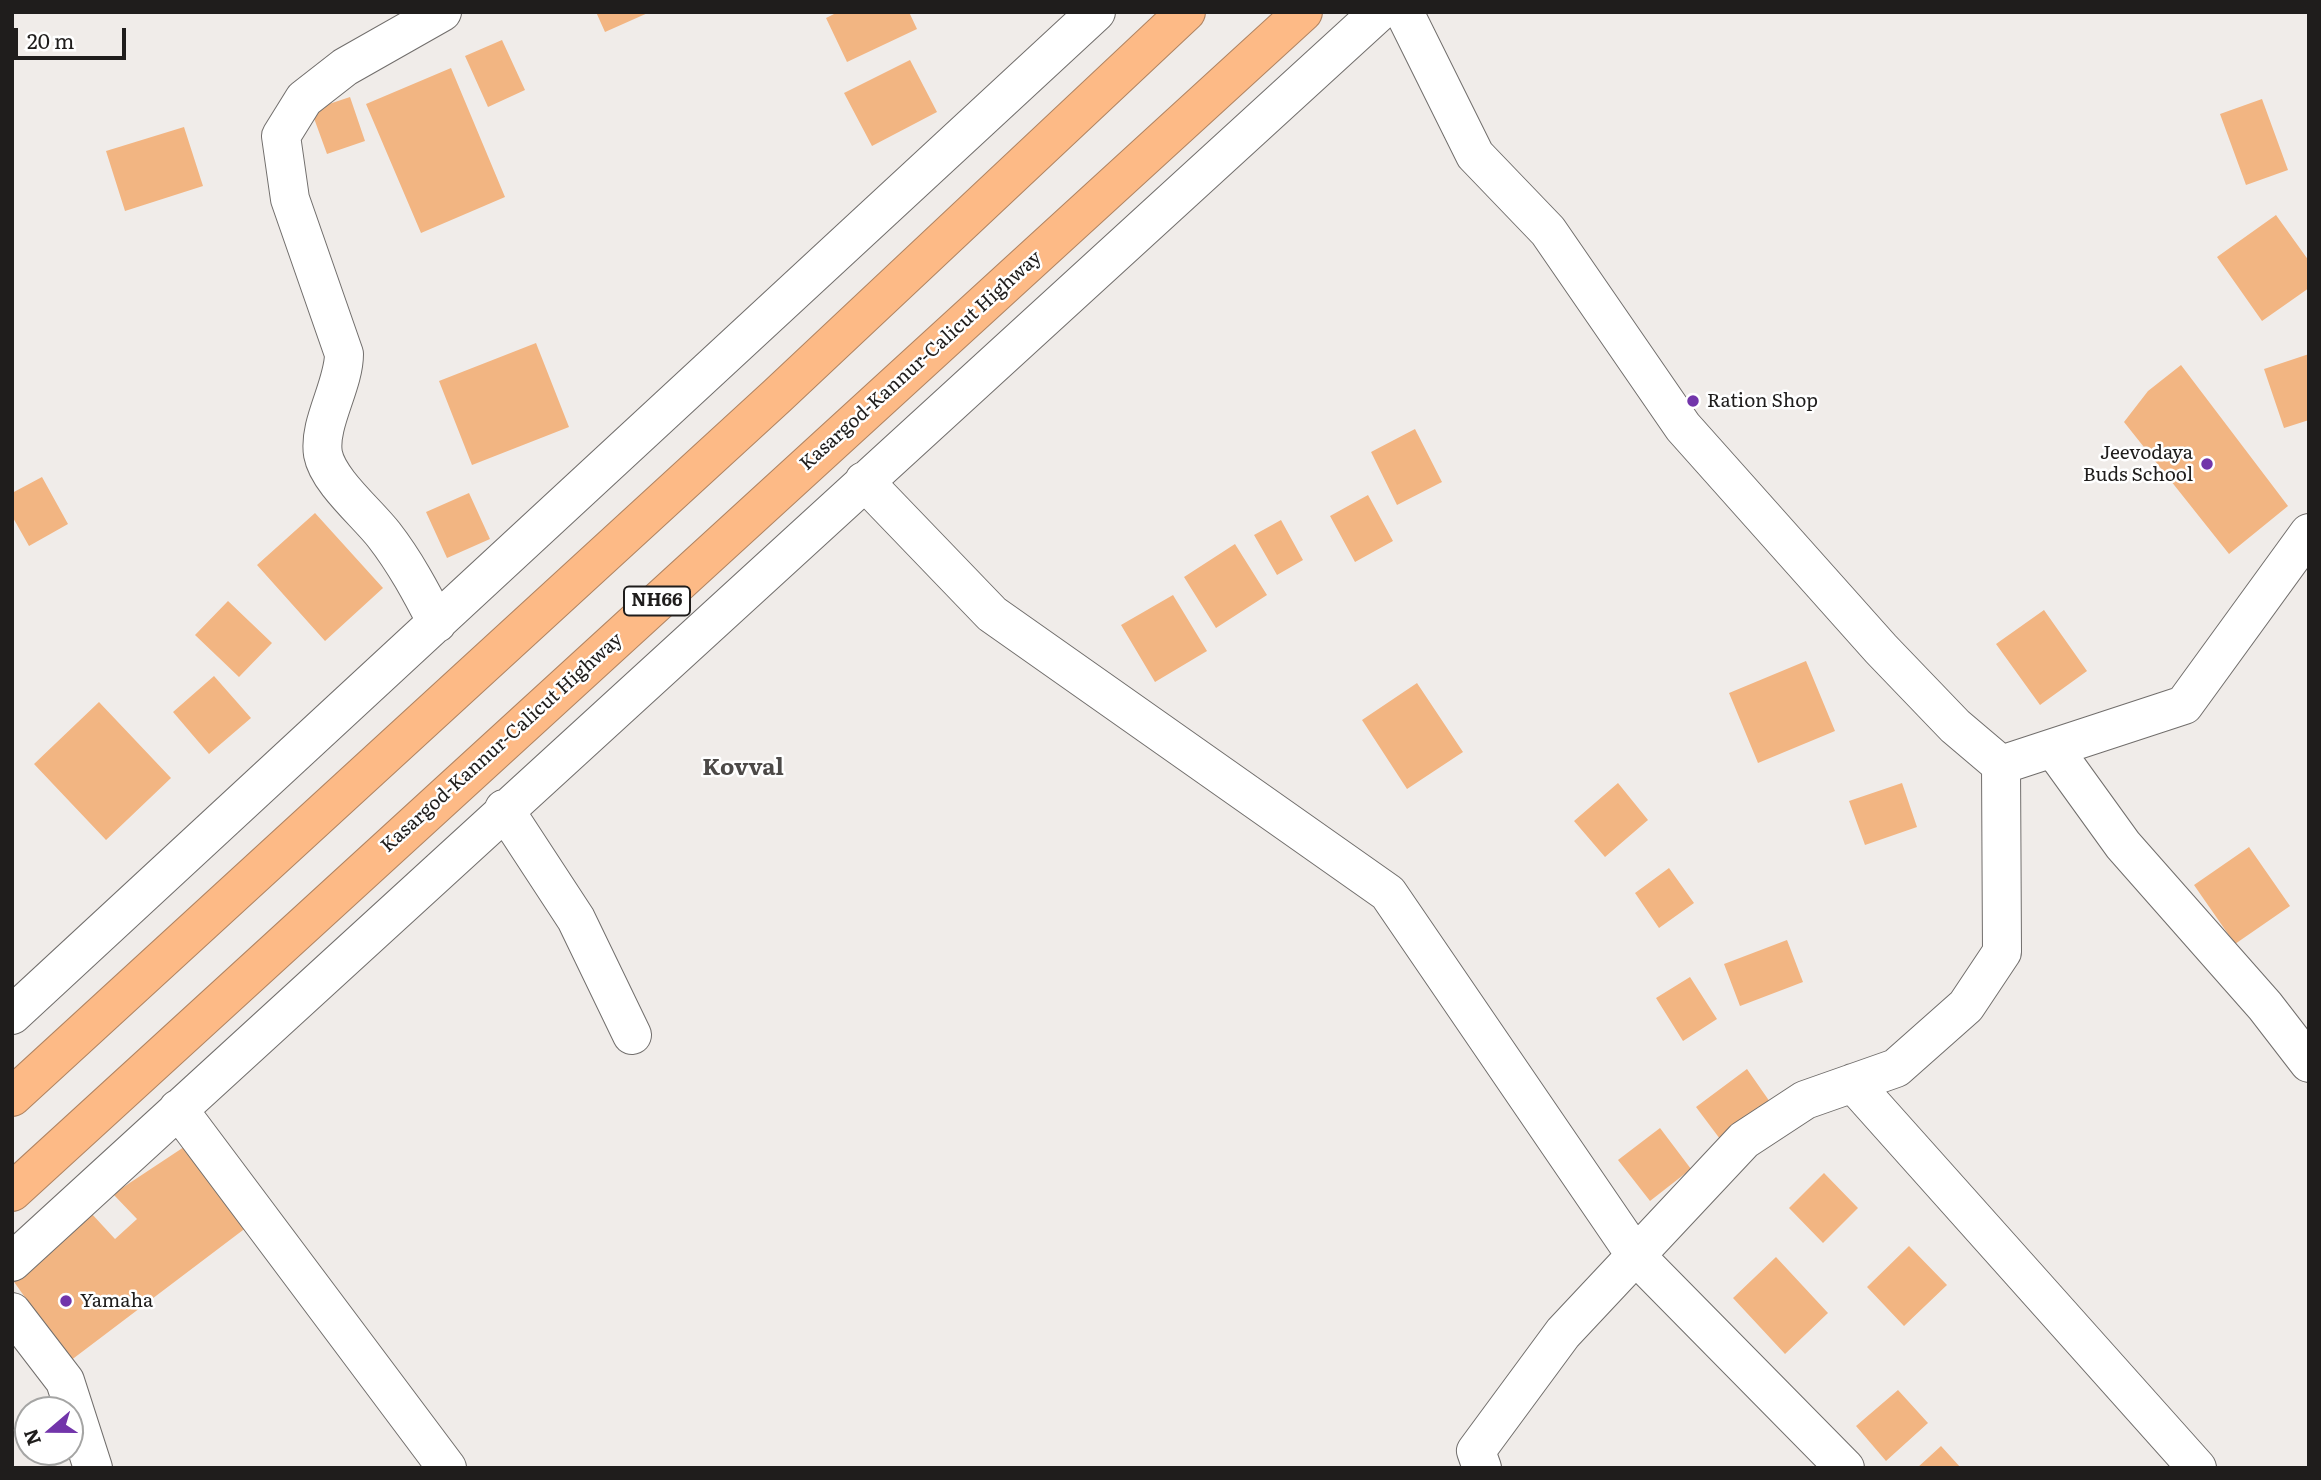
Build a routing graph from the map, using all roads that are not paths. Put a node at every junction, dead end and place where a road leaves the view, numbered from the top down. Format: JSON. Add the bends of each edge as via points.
{"nodes":[{"id":1,"x":442,"y":12,"type":"edge"},
{"id":2,"x":1096,"y":12,"type":"edge"},
{"id":3,"x":1186,"y":12,"type":"edge"},
{"id":4,"x":1303,"y":12,"type":"edge"},
{"id":5,"x":1379,"y":12,"type":"edge"},
{"id":6,"x":1404,"y":12,"type":"edge"},
{"id":7,"x":864,"y":481,"type":"junction"},
{"id":8,"x":2309,"y":533,"type":"edge"},
{"id":9,"x":437,"y":622,"type":"junction"},
{"id":10,"x":2053,"y":748,"type":"junction"},
{"id":11,"x":2001,"y":765,"type":"junction"},
{"id":12,"x":504,"y":809,"type":"junction"},
{"id":13,"x":12,"y":1015,"type":"edge"},
{"id":14,"x":632,"y":1035,"type":"dead end"},
{"id":15,"x":2309,"y":1063,"type":"edge"},
{"id":16,"x":1853,"y":1083,"type":"junction"},
{"id":17,"x":12,"y":1097,"type":"edge"},
{"id":18,"x":178,"y":1109,"type":"junction"},
{"id":19,"x":12,"y":1192,"type":"edge"},
{"id":20,"x":1636,"y":1256,"type":"junction"},
{"id":21,"x":12,"y":1262,"type":"edge"},
{"id":22,"x":12,"y":1312,"type":"edge"},
{"id":23,"x":93,"y":1468,"type":"edge"},
{"id":24,"x":447,"y":1468,"type":"edge"},
{"id":25,"x":1482,"y":1468,"type":"edge"},
{"id":26,"x":1845,"y":1468,"type":"edge"},
{"id":27,"x":2197,"y":1468,"type":"edge"}],
"edges":[{"from":1,"to":9,"type":"street","via":[[335,75],[304,99],[281,136],[290,200],[344,354],[322,452],[334,476],[385,536]]},
{"from":2,"to":9,"type":"street"},
{"from":3,"to":17,"type":"highway","via":[[777,396]]},
{"from":4,"to":19,"type":"highway","name":"Kasargod-Kannur-Calicut Highway","number":"NH66"},
{"from":5,"to":7,"type":"street"},
{"from":6,"to":11,"type":"street","via":[[1475,155],[1548,231],[1683,426],[1881,649],[1955,726]]},
{"from":7,"to":12,"type":"street"},
{"from":7,"to":20,"type":"street","via":[[992,614],[1388,893]]},
{"from":8,"to":10,"type":"street","via":[[2184,705]]},
{"from":9,"to":13,"type":"street"},
{"from":10,"to":11,"type":"street"},
{"from":10,"to":15,"type":"street","via":[[2123,845]]},
{"from":11,"to":16,"type":"street","via":[[2002,952],[1966,1006],[1896,1068]]},
{"from":12,"to":14,"type":"street","via":[[576,919]]},
{"from":12,"to":18,"type":"street"},
{"from":16,"to":20,"type":"street","via":[[1805,1100],[1744,1140]]},
{"from":16,"to":27,"type":"street"},
{"from":18,"to":21,"type":"street"},
{"from":18,"to":24,"type":"street"},
{"from":20,"to":25,"type":"street","via":[[1563,1333],[1476,1451]]},
{"from":20,"to":26,"type":"street"},
{"from":22,"to":23,"type":"street","via":[[65,1381]]}]}
